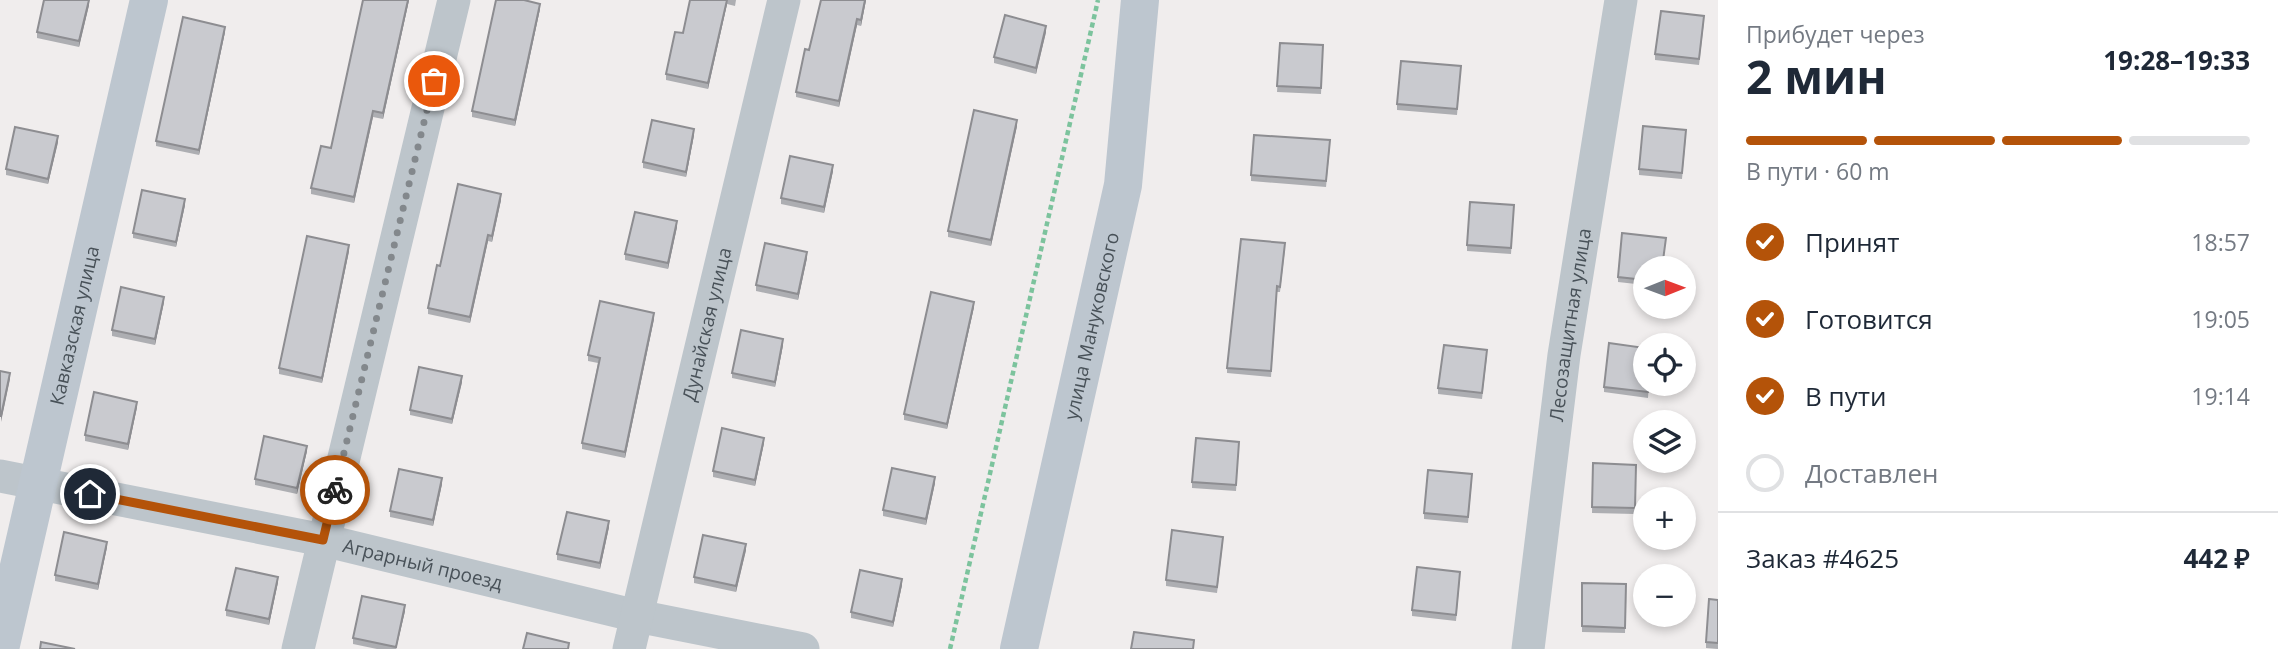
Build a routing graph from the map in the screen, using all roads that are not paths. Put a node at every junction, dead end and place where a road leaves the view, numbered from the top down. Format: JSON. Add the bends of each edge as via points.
{"nodes":[{"id":1,"x":149,"y":0,"type":"edge"},
{"id":2,"x":454,"y":0,"type":"edge"},
{"id":3,"x":784,"y":0,"type":"edge"},
{"id":4,"x":1140,"y":0,"type":"edge"},
{"id":5,"x":1621,"y":0,"type":"edge"},
{"id":6,"x":0,"y":475,"type":"edge"},
{"id":7,"x":38,"y":484,"type":"junction"},
{"id":8,"x":323,"y":540,"type":"junction"},
{"id":9,"x":637,"y":616,"type":"junction"},
{"id":10,"x":0,"y":649,"type":"edge"},
{"id":11,"x":298,"y":649,"type":"edge"},
{"id":12,"x":629,"y":649,"type":"edge"},
{"id":13,"x":803,"y":649,"type":"edge"},
{"id":14,"x":1019,"y":649,"type":"edge"},
{"id":15,"x":1528,"y":649,"type":"edge"}],
"edges":[{"from":1,"to":7,"type":"street","name":"Кавказская улица"},
{"from":2,"to":8,"type":"street"},
{"from":3,"to":9,"type":"street","name":"Дунайская улица"},
{"from":4,"to":14,"type":"street","name":"улица Мануковского","via":[[1123,186]]},
{"from":5,"to":15,"type":"street","name":"Лесозащитная улица","via":[[1564,355]]},
{"from":6,"to":7,"type":"street","name":"Аграрный проезд"},
{"from":7,"to":8,"type":"street","name":"Аграрный проезд"},
{"from":7,"to":10,"type":"street","name":"Кавказская улица"},
{"from":8,"to":9,"type":"street","name":"Аграрный проезд"},
{"from":8,"to":11,"type":"street"},
{"from":9,"to":12,"type":"street","name":"Дунайская улица"},
{"from":9,"to":13,"type":"street","name":"Аграрный проезд"}]}
